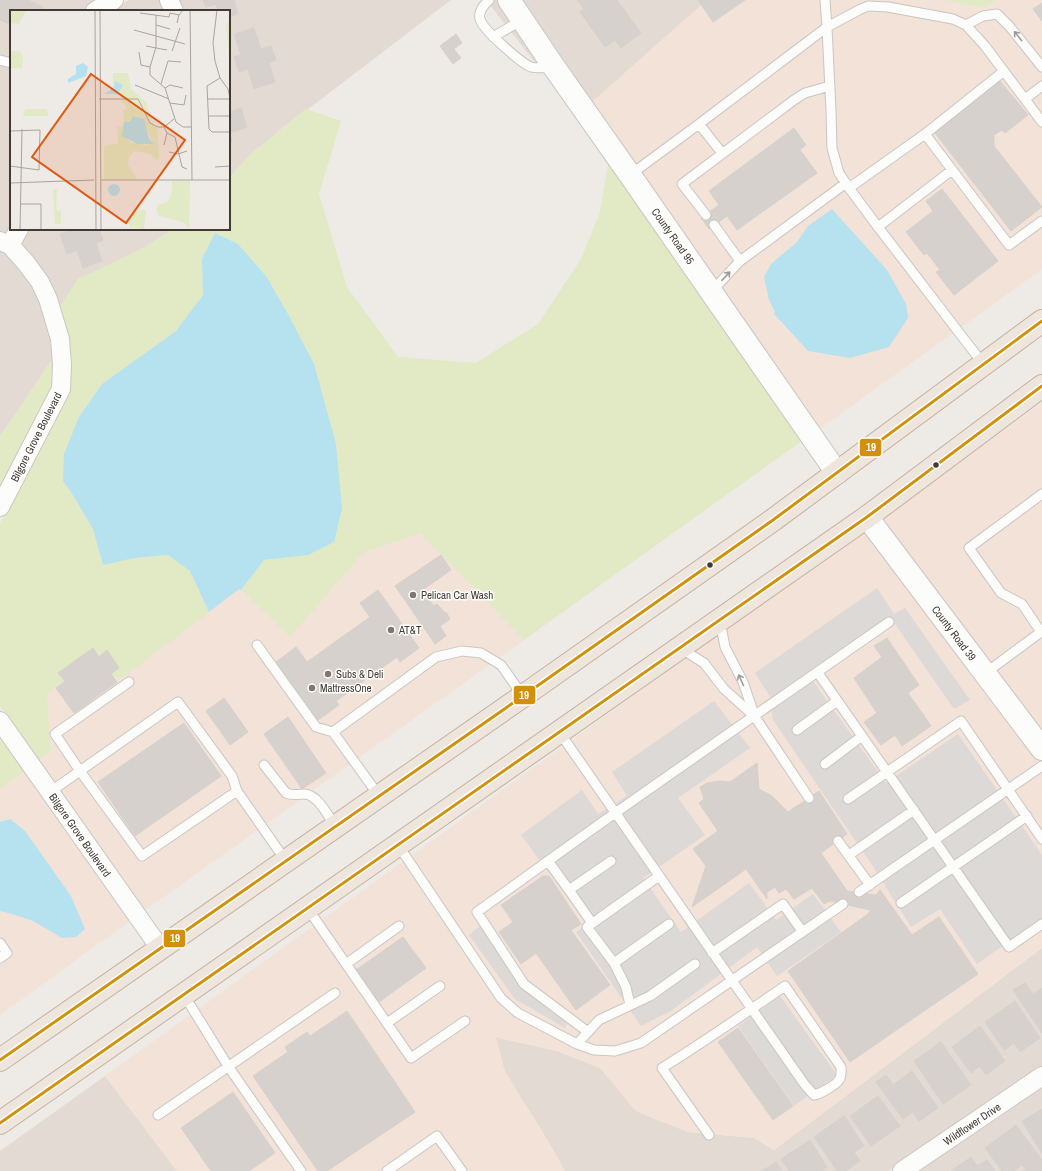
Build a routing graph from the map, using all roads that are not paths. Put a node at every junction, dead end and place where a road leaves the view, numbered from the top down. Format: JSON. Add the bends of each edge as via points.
{"nodes":[{"id":1,"x":114,"y":0,"type":"edge"},
{"id":2,"x":170,"y":0,"type":"edge"},
{"id":3,"x":489,"y":0,"type":"edge"},
{"id":4,"x":509,"y":0,"type":"edge"},
{"id":5,"x":825,"y":0,"type":"edge"},
{"id":6,"x":97,"y":10,"type":"edge"},
{"id":7,"x":174,"y":10,"type":"edge"},
{"id":8,"x":522,"y":20,"type":"junction"},
{"id":9,"x":966,"y":25,"type":"junction"},
{"id":10,"x":827,"y":26,"type":"junction"},
{"id":11,"x":493,"y":36,"type":"junction"},
{"id":12,"x":0,"y":60,"type":"edge"},
{"id":13,"x":10,"y":63,"type":"edge"},
{"id":14,"x":554,"y":67,"type":"junction"},
{"id":15,"x":1042,"y":67,"type":"edge"},
{"id":16,"x":1004,"y":71,"type":"junction"},
{"id":17,"x":830,"y":86,"type":"junction"},
{"id":18,"x":1042,"y":86,"type":"edge"},
{"id":19,"x":1025,"y":99,"type":"junction"},
{"id":20,"x":1042,"y":122,"type":"edge"},
{"id":21,"x":700,"y":124,"type":"junction"},
{"id":22,"x":925,"y":134,"type":"junction"},
{"id":23,"x":722,"y":153,"type":"junction"},
{"id":24,"x":952,"y":170,"type":"junction"},
{"id":25,"x":630,"y":175,"type":"junction"},
{"id":26,"x":847,"y":185,"type":"junction"},
{"id":27,"x":706,"y":214,"type":"dead end"},
{"id":28,"x":1042,"y":221,"type":"edge"},
{"id":29,"x":714,"y":225,"type":"dead end"},
{"id":30,"x":878,"y":227,"type":"junction"},
{"id":31,"x":18,"y":230,"type":"edge"},
{"id":32,"x":5,"y":243,"type":"edge"},
{"id":33,"x":740,"y":260,"type":"junction"},
{"id":34,"x":711,"y":292,"type":"junction"},
{"id":35,"x":1042,"y":321,"type":"edge"},
{"id":36,"x":984,"y":365,"type":"junction"},
{"id":37,"x":1042,"y":386,"type":"edge"},
{"id":38,"x":837,"y":473,"type":"junction"},
{"id":39,"x":1042,"y":494,"type":"edge"},
{"id":40,"x":0,"y":507,"type":"edge"},
{"id":41,"x":867,"y":517,"type":"junction"},
{"id":42,"x":720,"y":621,"type":"junction"},
{"id":43,"x":889,"y":622,"type":"dead end"},
{"id":44,"x":1042,"y":632,"type":"edge"},
{"id":45,"x":257,"y":645,"type":"dead end"},
{"id":46,"x":680,"y":648,"type":"junction"},
{"id":47,"x":818,"y":673,"type":"junction"},
{"id":48,"x":984,"y":674,"type":"junction"},
{"id":49,"x":129,"y":682,"type":"dead end"},
{"id":50,"x":522,"y":696,"type":"junction"},
{"id":51,"x":837,"y":701,"type":"junction"},
{"id":52,"x":755,"y":717,"type":"junction"},
{"id":53,"x":0,"y":721,"type":"edge"},
{"id":54,"x":797,"y":730,"type":"dead end"},
{"id":55,"x":333,"y":732,"type":"junction"},
{"id":56,"x":560,"y":733,"type":"junction"},
{"id":57,"x":862,"y":736,"type":"junction"},
{"id":58,"x":1042,"y":749,"type":"edge"},
{"id":59,"x":824,"y":764,"type":"dead end"},
{"id":60,"x":264,"y":765,"type":"dead end"},
{"id":61,"x":1042,"y":766,"type":"edge"},
{"id":62,"x":80,"y":771,"type":"junction"},
{"id":63,"x":888,"y":773,"type":"junction"},
{"id":64,"x":237,"y":790,"type":"junction"},
{"id":65,"x":1008,"y":790,"type":"junction"},
{"id":66,"x":50,"y":792,"type":"junction"},
{"id":67,"x":378,"y":796,"type":"junction"},
{"id":68,"x":809,"y":798,"type":"dead end"},
{"id":69,"x":848,"y":799,"type":"dead end"},
{"id":70,"x":914,"y":810,"type":"junction"},
{"id":71,"x":615,"y":813,"type":"junction"},
{"id":72,"x":1026,"y":816,"type":"junction"},
{"id":73,"x":335,"y":826,"type":"junction"},
{"id":74,"x":1042,"y":839,"type":"edge"},
{"id":75,"x":935,"y":840,"type":"junction"},
{"id":76,"x":838,"y":841,"type":"dead end"},
{"id":77,"x":398,"y":845,"type":"junction"},
{"id":78,"x":849,"y":855,"type":"junction"},
{"id":79,"x":611,"y":860,"type":"dead end"},
{"id":80,"x":286,"y":861,"type":"junction"},
{"id":81,"x":548,"y":861,"type":"junction"},
{"id":82,"x":954,"y":867,"type":"junction"},
{"id":83,"x":659,"y":876,"type":"junction"},
{"id":84,"x":870,"y":885,"type":"junction"},
{"id":85,"x":569,"y":890,"type":"junction"},
{"id":86,"x":859,"y":892,"type":"dead end"},
{"id":87,"x":901,"y":903,"type":"dead end"},
{"id":88,"x":843,"y":904,"type":"dead end"},
{"id":89,"x":308,"y":909,"type":"junction"},
{"id":90,"x":592,"y":923,"type":"junction"},
{"id":91,"x":669,"y":924,"type":"dead end"},
{"id":92,"x":1042,"y":924,"type":"edge"},
{"id":93,"x":399,"y":926,"type":"dead end"},
{"id":94,"x":802,"y":931,"type":"junction"},
{"id":95,"x":0,"y":943,"type":"edge"},
{"id":96,"x":160,"y":948,"type":"junction"},
{"id":97,"x":712,"y":953,"type":"junction"},
{"id":98,"x":0,"y":958,"type":"edge"},
{"id":99,"x":614,"y":963,"type":"junction"},
{"id":100,"x":346,"y":964,"type":"junction"},
{"id":101,"x":695,"y":964,"type":"dead end"},
{"id":102,"x":731,"y":980,"type":"junction"},
{"id":103,"x":440,"y":986,"type":"dead end"},
{"id":104,"x":336,"y":993,"type":"dead end"},
{"id":105,"x":184,"y":995,"type":"junction"},
{"id":106,"x":630,"y":1005,"type":"junction"},
{"id":107,"x":752,"y":1009,"type":"junction"},
{"id":108,"x":465,"y":1021,"type":"dead end"},
{"id":109,"x":387,"y":1023,"type":"junction"},
{"id":110,"x":588,"y":1032,"type":"junction"},
{"id":111,"x":577,"y":1044,"type":"junction"},
{"id":112,"x":0,"y":1060,"type":"edge"},
{"id":113,"x":228,"y":1066,"type":"junction"},
{"id":114,"x":1042,"y":1076,"type":"edge"},
{"id":115,"x":158,"y":1115,"type":"dead end"},
{"id":116,"x":0,"y":1124,"type":"edge"},
{"id":117,"x":709,"y":1135,"type":"dead end"},
{"id":118,"x":301,"y":1171,"type":"edge"},
{"id":119,"x":387,"y":1171,"type":"edge"},
{"id":120,"x":462,"y":1171,"type":"edge"},
{"id":121,"x":902,"y":1171,"type":"edge"}],
"edges":[{"from":1,"to":6,"type":"street"},
{"from":2,"to":7,"type":"street"},
{"from":3,"to":11,"type":"lane","via":[[480,12],[480,18]]},
{"from":4,"to":8,"type":"street","name":"County Road 95"},
{"from":5,"to":10,"type":"lane"},
{"from":8,"to":11,"type":"lane"},
{"from":8,"to":14,"type":"street","name":"County Road 95"},
{"from":9,"to":10,"type":"lane","via":[[953,19],[888,7],[868,6]]},
{"from":15,"to":9,"type":"lane","one_way":true,"via":[[997,14],[983,16]]},
{"from":9,"to":16,"type":"lane"},
{"from":10,"to":17,"type":"lane"},
{"from":10,"to":21,"type":"lane"},
{"from":11,"to":14,"type":"lane","via":[[531,67]]},
{"from":12,"to":13,"type":"lane"},
{"from":14,"to":25,"type":"street","name":"County Road 95"},
{"from":16,"to":19,"type":"lane"},
{"from":16,"to":22,"type":"lane"},
{"from":17,"to":23,"type":"lane","via":[[805,93]]},
{"from":17,"to":26,"type":"lane","via":[[832,148]]},
{"from":18,"to":19,"type":"lane"},
{"from":19,"to":20,"type":"lane"},
{"from":21,"to":23,"type":"lane"},
{"from":21,"to":25,"type":"lane"},
{"from":22,"to":24,"type":"lane"},
{"from":22,"to":26,"type":"lane"},
{"from":23,"to":27,"type":"lane","via":[[682,184]]},
{"from":24,"to":28,"type":"lane","via":[[1009,245]]},
{"from":24,"to":30,"type":"lane"},
{"from":25,"to":34,"type":"street","name":"County Road 95"},
{"from":26,"to":30,"type":"lane"},
{"from":26,"to":33,"type":"lane"},
{"from":29,"to":33,"type":"lane"},
{"from":30,"to":36,"type":"lane"},
{"from":31,"to":32,"type":"street"},
{"from":32,"to":40,"type":"street","name":"Bilgore Grove Boulevard","via":[[40,282],[48,299],[60,339],[62,371],[61,389]]},
{"from":34,"to":33,"type":"lane","one_way":true},
{"from":34,"to":38,"type":"street","name":"County Road 95"},
{"from":35,"to":36,"type":"highway"},
{"from":36,"to":38,"type":"highway"},
{"from":37,"to":41,"type":"highway"},
{"from":38,"to":50,"type":"highway"},
{"from":39,"to":44,"type":"lane","via":[[968,548],[1001,593],[1022,604]]},
{"from":41,"to":42,"type":"highway"},
{"from":41,"to":48,"type":"street","name":"County Road 39"},
{"from":42,"to":46,"type":"highway"},
{"from":52,"to":42,"type":"lane","one_way":true,"via":[[725,647]]},
{"from":43,"to":47,"type":"lane"},
{"from":44,"to":48,"type":"lane"},
{"from":45,"to":55,"type":"lane","via":[[316,727]]},
{"from":46,"to":52,"type":"lane","via":[[704,663],[724,689]]},
{"from":46,"to":56,"type":"highway"},
{"from":47,"to":51,"type":"lane"},
{"from":47,"to":52,"type":"lane"},
{"from":48,"to":58,"type":"street","name":"County Road 39"},
{"from":49,"to":62,"type":"lane","via":[[55,734]]},
{"from":50,"to":55,"type":"lane","via":[[501,666],[481,653],[462,651],[436,657]]},
{"from":50,"to":67,"type":"highway"},
{"from":51,"to":54,"type":"lane"},
{"from":51,"to":57,"type":"lane"},
{"from":52,"to":68,"type":"lane"},
{"from":52,"to":71,"type":"lane"},
{"from":53,"to":66,"type":"street","name":"Bilgore Grove Boulevard"},
{"from":55,"to":67,"type":"lane"},
{"from":56,"to":71,"type":"lane"},
{"from":56,"to":77,"type":"highway"},
{"from":57,"to":59,"type":"lane"},
{"from":57,"to":63,"type":"lane"},
{"from":60,"to":73,"type":"lane","via":[[286,793],[311,795],[317,799]]},
{"from":61,"to":65,"type":"lane"},
{"from":62,"to":64,"type":"lane","via":[[142,856]]},
{"from":62,"to":64,"type":"lane","via":[[178,702],[232,776]]},
{"from":62,"to":66,"type":"lane"},
{"from":63,"to":65,"type":"lane","via":[[961,721]]},
{"from":63,"to":69,"type":"lane"},
{"from":63,"to":70,"type":"lane"},
{"from":64,"to":80,"type":"lane"},
{"from":65,"to":72,"type":"lane"},
{"from":65,"to":75,"type":"lane"},
{"from":66,"to":96,"type":"street","name":"Bilgore Grove Boulevard"},
{"from":67,"to":73,"type":"highway"},
{"from":70,"to":75,"type":"lane"},
{"from":70,"to":78,"type":"lane"},
{"from":71,"to":81,"type":"lane"},
{"from":71,"to":83,"type":"lane"},
{"from":72,"to":74,"type":"lane"},
{"from":72,"to":82,"type":"lane"},
{"from":73,"to":80,"type":"highway"},
{"from":75,"to":82,"type":"lane"},
{"from":75,"to":84,"type":"lane"},
{"from":76,"to":78,"type":"lane"},
{"from":77,"to":89,"type":"highway"},
{"from":77,"to":111,"type":"lane","via":[[501,998],[518,1013]]},
{"from":78,"to":84,"type":"lane"},
{"from":79,"to":85,"type":"lane"},
{"from":80,"to":96,"type":"highway"},
{"from":81,"to":85,"type":"lane"},
{"from":81,"to":110,"type":"lane","via":[[477,912],[524,984]]},
{"from":82,"to":87,"type":"lane"},
{"from":82,"to":92,"type":"lane","via":[[1009,947]]},
{"from":83,"to":90,"type":"lane"},
{"from":83,"to":97,"type":"lane"},
{"from":84,"to":86,"type":"lane"},
{"from":85,"to":90,"type":"lane"},
{"from":88,"to":94,"type":"lane"},
{"from":89,"to":100,"type":"lane"},
{"from":89,"to":105,"type":"highway"},
{"from":90,"to":99,"type":"lane","via":[[587,927]]},
{"from":91,"to":99,"type":"lane"},
{"from":93,"to":100,"type":"lane"},
{"from":94,"to":97,"type":"lane","via":[[783,904]]},
{"from":94,"to":102,"type":"lane"},
{"from":95,"to":98,"type":"lane","via":[[7,953]]},
{"from":96,"to":112,"type":"highway"},
{"from":97,"to":102,"type":"lane"},
{"from":99,"to":106,"type":"lane","via":[[626,987]]},
{"from":100,"to":109,"type":"lane"},
{"from":101,"to":106,"type":"lane","via":[[650,996]]},
{"from":102,"to":107,"type":"lane"},
{"from":102,"to":111,"type":"lane","via":[[641,1043],[615,1051],[594,1050]]},
{"from":103,"to":109,"type":"lane"},
{"from":104,"to":113,"type":"lane"},
{"from":105,"to":113,"type":"lane"},
{"from":105,"to":116,"type":"highway"},
{"from":106,"to":110,"type":"lane","via":[[599,1020]]},
{"from":107,"to":107,"type":"lane","via":[[785,986],[841,1067],[839,1082],[814,1095]]},
{"from":107,"to":117,"type":"lane","via":[[662,1068]]},
{"from":108,"to":109,"type":"lane","via":[[411,1058]]},
{"from":110,"to":111,"type":"lane"},
{"from":113,"to":115,"type":"lane"},
{"from":113,"to":118,"type":"lane"},
{"from":114,"to":121,"type":"street","name":"Wildflower Drive"},
{"from":119,"to":120,"type":"lane","via":[[437,1136]]}]}
